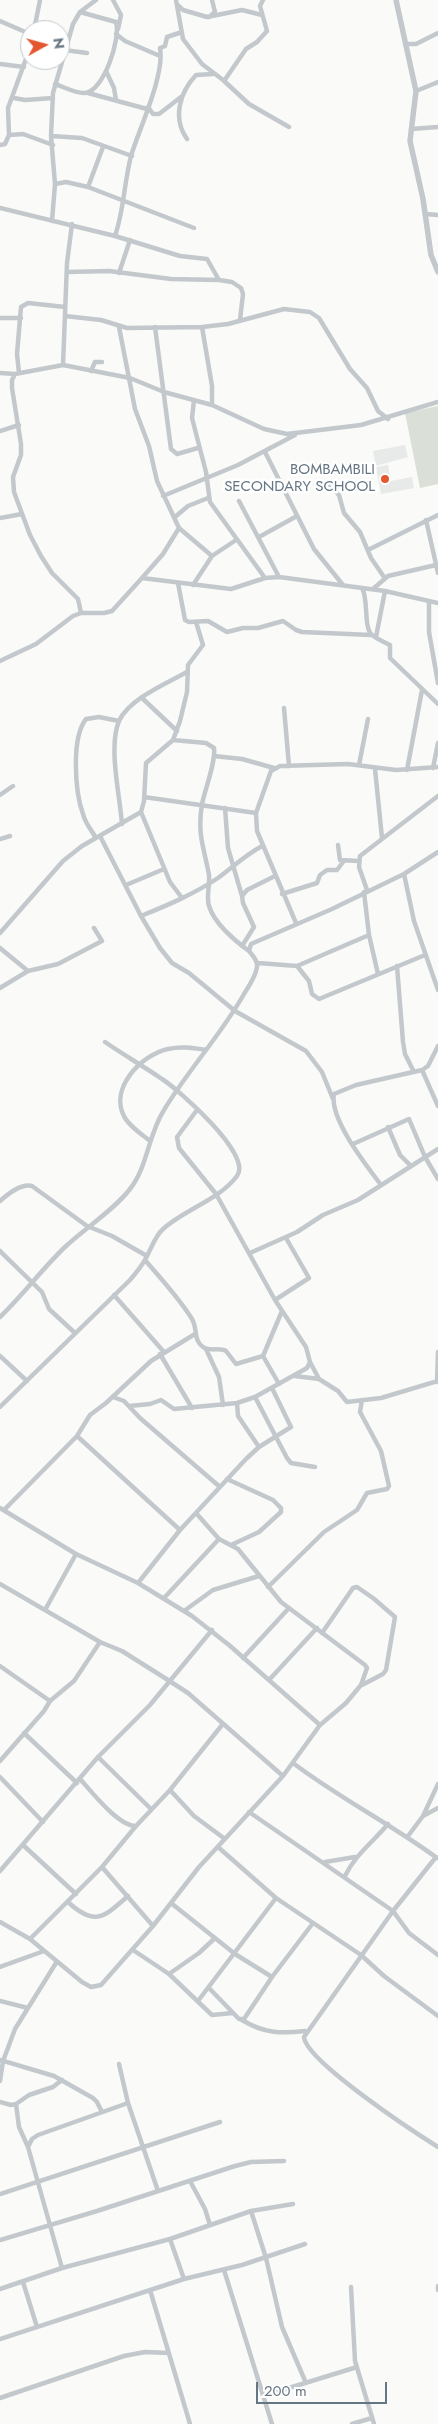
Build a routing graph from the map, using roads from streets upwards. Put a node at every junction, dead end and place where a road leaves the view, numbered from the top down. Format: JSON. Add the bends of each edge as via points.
{"nodes":[{"id":1,"x":40,"y":0,"type":"edge"},
{"id":2,"x":96,"y":0,"type":"edge"},
{"id":3,"x":113,"y":0,"type":"edge"},
{"id":4,"x":212,"y":0,"type":"edge"},
{"id":5,"x":264,"y":0,"type":"edge"},
{"id":6,"x":396,"y":0,"type":"edge"},
{"id":7,"x":177,"y":3,"type":"edge"},
{"id":8,"x":80,"y":12,"type":"junction"},
{"id":9,"x":262,"y":14,"type":"junction"},
{"id":10,"x":209,"y":18,"type":"junction"},
{"id":11,"x":36,"y":20,"type":"edge"},
{"id":12,"x":0,"y":21,"type":"edge"},
{"id":13,"x":20,"y":30,"type":"edge"},
{"id":14,"x":117,"y":32,"type":"junction"},
{"id":15,"x":182,"y":32,"type":"junction"},
{"id":16,"x":70,"y":33,"type":"edge"},
{"id":17,"x":438,"y":33,"type":"edge"},
{"id":18,"x":404,"y":43,"type":"junction"},
{"id":19,"x":70,"y":49,"type":"edge"},
{"id":20,"x":87,"y":53,"type":"dead end"},
{"id":21,"x":160,"y":56,"type":"junction"},
{"id":22,"x":0,"y":64,"type":"edge"},
{"id":23,"x":20,"y":66,"type":"edge"},
{"id":24,"x":23,"y":70,"type":"edge"},
{"id":25,"x":58,"y":70,"type":"edge"},
{"id":26,"x":106,"y":71,"type":"junction"},
{"id":27,"x":213,"y":74,"type":"junction"},
{"id":28,"x":224,"y":81,"type":"junction"},
{"id":29,"x":438,"y":82,"type":"edge"},
{"id":30,"x":55,"y":84,"type":"junction"},
{"id":31,"x":416,"y":90,"type":"junction"},
{"id":32,"x":88,"y":93,"type":"junction"},
{"id":33,"x":181,"y":97,"type":"junction"},
{"id":34,"x":14,"y":98,"type":"junction"},
{"id":35,"x":53,"y":98,"type":"junction"},
{"id":36,"x":116,"y":100,"type":"junction"},
{"id":37,"x":148,"y":108,"type":"junction"},
{"id":38,"x":289,"y":127,"type":"dead end"},
{"id":39,"x":438,"y":127,"type":"edge"},
{"id":40,"x":411,"y":129,"type":"junction"},
{"id":41,"x":9,"y":135,"type":"junction"},
{"id":42,"x":51,"y":136,"type":"junction"},
{"id":43,"x":187,"y":139,"type":"dead end"},
{"id":44,"x":0,"y":145,"type":"edge"},
{"id":45,"x":53,"y":145,"type":"junction"},
{"id":46,"x":102,"y":147,"type":"junction"},
{"id":47,"x":132,"y":156,"type":"junction"},
{"id":48,"x":56,"y":184,"type":"junction"},
{"id":49,"x":88,"y":187,"type":"junction"},
{"id":50,"x":124,"y":200,"type":"junction"},
{"id":51,"x":0,"y":208,"type":"edge"},
{"id":52,"x":426,"y":214,"type":"junction"},
{"id":53,"x":438,"y":215,"type":"edge"},
{"id":54,"x":52,"y":221,"type":"junction"},
{"id":55,"x":72,"y":224,"type":"junction"},
{"id":56,"x":194,"y":228,"type":"dead end"},
{"id":57,"x":115,"y":236,"type":"junction"},
{"id":58,"x":130,"y":240,"type":"junction"},
{"id":59,"x":438,"y":271,"type":"edge"},
{"id":60,"x":67,"y":272,"type":"junction"},
{"id":61,"x":119,"y":273,"type":"junction"},
{"id":62,"x":219,"y":280,"type":"junction"},
{"id":63,"x":65,"y":307,"type":"junction"},
{"id":64,"x":64,"y":316,"type":"junction"},
{"id":65,"x":0,"y":318,"type":"edge"},
{"id":66,"x":21,"y":318,"type":"junction"},
{"id":67,"x":240,"y":320,"type":"junction"},
{"id":68,"x":119,"y":327,"type":"junction"},
{"id":69,"x":155,"y":327,"type":"junction"},
{"id":70,"x":202,"y":328,"type":"junction"},
{"id":71,"x":102,"y":362,"type":"dead end"},
{"id":72,"x":63,"y":366,"type":"junction"},
{"id":73,"x":91,"y":371,"type":"junction"},
{"id":74,"x":0,"y":373,"type":"edge"},
{"id":75,"x":17,"y":373,"type":"junction"},
{"id":76,"x":130,"y":378,"type":"junction"},
{"id":77,"x":164,"y":392,"type":"junction"},
{"id":78,"x":194,"y":400,"type":"junction"},
{"id":79,"x":438,"y":402,"type":"edge"},
{"id":80,"x":212,"y":405,"type":"junction"},
{"id":81,"x":388,"y":419,"type":"junction"},
{"id":82,"x":19,"y":425,"type":"junction"},
{"id":83,"x":0,"y":431,"type":"edge"},
{"id":84,"x":296,"y":434,"type":"junction"},
{"id":85,"x":198,"y":448,"type":"junction"},
{"id":86,"x":265,"y":452,"type":"junction"},
{"id":87,"x":207,"y":478,"type":"junction"},
{"id":88,"x":329,"y":484,"type":"dead end"},
{"id":89,"x":163,"y":496,"type":"junction"},
{"id":90,"x":208,"y":498,"type":"junction"},
{"id":91,"x":239,"y":501,"type":"dead end"},
{"id":92,"x":22,"y":514,"type":"junction"},
{"id":93,"x":297,"y":516,"type":"junction"},
{"id":94,"x":438,"y":516,"type":"edge"},
{"id":95,"x":0,"y":518,"type":"edge"},
{"id":96,"x":175,"y":518,"type":"junction"},
{"id":97,"x":426,"y":520,"type":"junction"},
{"id":98,"x":179,"y":528,"type":"junction"},
{"id":99,"x":259,"y":537,"type":"junction"},
{"id":100,"x":236,"y":540,"type":"junction"},
{"id":101,"x":368,"y":550,"type":"junction"},
{"id":102,"x":212,"y":556,"type":"junction"},
{"id":103,"x":436,"y":565,"type":"junction"},
{"id":104,"x":438,"y":573,"type":"edge"},
{"id":105,"x":279,"y":577,"type":"junction"},
{"id":106,"x":384,"y":577,"type":"junction"},
{"id":107,"x":142,"y":578,"type":"junction"},
{"id":108,"x":265,"y":578,"type":"junction"},
{"id":109,"x":178,"y":584,"type":"junction"},
{"id":110,"x":193,"y":585,"type":"junction"},
{"id":111,"x":343,"y":585,"type":"junction"},
{"id":112,"x":362,"y":588,"type":"junction"},
{"id":113,"x":373,"y":589,"type":"junction"},
{"id":114,"x":386,"y":591,"type":"junction"},
{"id":115,"x":429,"y":601,"type":"junction"},
{"id":116,"x":438,"y":603,"type":"edge"},
{"id":117,"x":82,"y":613,"type":"junction"},
{"id":118,"x":196,"y":622,"type":"junction"},
{"id":119,"x":374,"y":636,"type":"junction"},
{"id":120,"x":432,"y":648,"type":"junction"},
{"id":121,"x":438,"y":648,"type":"edge"},
{"id":122,"x":0,"y":661,"type":"edge"},
{"id":123,"x":187,"y":672,"type":"junction"},
{"id":124,"x":438,"y":683,"type":"edge"},
{"id":125,"x":422,"y":690,"type":"junction"},
{"id":126,"x":142,"y":698,"type":"junction"},
{"id":127,"x":438,"y":704,"type":"edge"},
{"id":128,"x":284,"y":708,"type":"dead end"},
{"id":129,"x":368,"y":719,"type":"dead end"},
{"id":130,"x":119,"y":721,"type":"junction"},
{"id":131,"x":177,"y":731,"type":"junction"},
{"id":132,"x":172,"y":740,"type":"junction"},
{"id":133,"x":438,"y":743,"type":"edge"},
{"id":134,"x":214,"y":756,"type":"junction"},
{"id":135,"x":358,"y":765,"type":"junction"},
{"id":136,"x":289,"y":766,"type":"junction"},
{"id":137,"x":274,"y":768,"type":"junction"},
{"id":138,"x":436,"y":768,"type":"edge"},
{"id":139,"x":375,"y":769,"type":"junction"},
{"id":140,"x":407,"y":770,"type":"junction"},
{"id":141,"x":13,"y":786,"type":"dead end"},
{"id":142,"x":0,"y":795,"type":"edge"},
{"id":143,"x":438,"y":796,"type":"edge"},
{"id":144,"x":144,"y":797,"type":"junction"},
{"id":145,"x":202,"y":804,"type":"junction"},
{"id":146,"x":224,"y":808,"type":"junction"},
{"id":147,"x":141,"y":812,"type":"junction"},
{"id":148,"x":256,"y":813,"type":"junction"},
{"id":149,"x":122,"y":824,"type":"junction"},
{"id":150,"x":10,"y":836,"type":"dead end"},
{"id":151,"x":98,"y":837,"type":"junction"},
{"id":152,"x":0,"y":838,"type":"edge"},
{"id":153,"x":382,"y":838,"type":"junction"},
{"id":154,"x":262,"y":846,"type":"junction"},
{"id":155,"x":338,"y":846,"type":"dead end"},
{"id":156,"x":438,"y":853,"type":"edge"},
{"id":157,"x":358,"y":861,"type":"junction"},
{"id":158,"x":343,"y":862,"type":"junction"},
{"id":159,"x":232,"y":865,"type":"junction"},
{"id":160,"x":164,"y":869,"type":"junction"},
{"id":161,"x":404,"y":874,"type":"junction"},
{"id":162,"x":275,"y":876,"type":"junction"},
{"id":163,"x":209,"y":883,"type":"junction"},
{"id":164,"x":126,"y":886,"type":"junction"},
{"id":165,"x":365,"y":891,"type":"junction"},
{"id":166,"x":282,"y":894,"type":"junction"},
{"id":167,"x":242,"y":896,"type":"junction"},
{"id":168,"x":182,"y":898,"type":"junction"},
{"id":169,"x":141,"y":916,"type":"junction"},
{"id":170,"x":296,"y":923,"type":"junction"},
{"id":171,"x":94,"y":928,"type":"dead end"},
{"id":172,"x":0,"y":933,"type":"edge"},
{"id":173,"x":368,"y":935,"type":"junction"},
{"id":174,"x":242,"y":946,"type":"junction"},
{"id":175,"x":0,"y":948,"type":"edge"},
{"id":176,"x":249,"y":951,"type":"junction"},
{"id":177,"x":425,"y":955,"type":"junction"},
{"id":178,"x":258,"y":963,"type":"junction"},
{"id":179,"x":297,"y":966,"type":"junction"},
{"id":180,"x":397,"y":966,"type":"junction"},
{"id":181,"x":28,"y":971,"type":"junction"},
{"id":182,"x":432,"y":972,"type":"junction"},
{"id":183,"x":438,"y":972,"type":"edge"},
{"id":184,"x":378,"y":974,"type":"junction"},
{"id":185,"x":0,"y":988,"type":"edge"},
{"id":186,"x":438,"y":990,"type":"edge"},
{"id":187,"x":235,"y":1011,"type":"junction"},
{"id":188,"x":105,"y":1042,"type":"dead end"},
{"id":189,"x":438,"y":1046,"type":"edge"},
{"id":190,"x":206,"y":1050,"type":"junction"},
{"id":191,"x":138,"y":1065,"type":"junction"},
{"id":192,"x":422,"y":1070,"type":"junction"},
{"id":193,"x":414,"y":1072,"type":"junction"},
{"id":194,"x":177,"y":1091,"type":"junction"},
{"id":195,"x":333,"y":1099,"type":"junction"},
{"id":196,"x":438,"y":1106,"type":"edge"},
{"id":197,"x":197,"y":1110,"type":"junction"},
{"id":198,"x":388,"y":1127,"type":"junction"},
{"id":199,"x":150,"y":1141,"type":"junction"},
{"id":200,"x":353,"y":1144,"type":"junction"},
{"id":201,"x":438,"y":1149,"type":"edge"},
{"id":202,"x":425,"y":1157,"type":"junction"},
{"id":203,"x":411,"y":1166,"type":"junction"},
{"id":204,"x":438,"y":1179,"type":"edge"},
{"id":205,"x":381,"y":1185,"type":"junction"},
{"id":206,"x":216,"y":1194,"type":"junction"},
{"id":207,"x":0,"y":1201,"type":"edge"},
{"id":208,"x":88,"y":1226,"type":"junction"},
{"id":209,"x":286,"y":1238,"type":"junction"},
{"id":210,"x":0,"y":1251,"type":"edge"},
{"id":211,"x":250,"y":1254,"type":"junction"},
{"id":212,"x":146,"y":1258,"type":"junction"},
{"id":213,"x":32,"y":1282,"type":"junction"},
{"id":214,"x":114,"y":1295,"type":"junction"},
{"id":215,"x":276,"y":1300,"type":"junction"},
{"id":216,"x":282,"y":1311,"type":"junction"},
{"id":217,"x":0,"y":1317,"type":"edge"},
{"id":218,"x":75,"y":1333,"type":"junction"},
{"id":219,"x":195,"y":1334,"type":"junction"},
{"id":220,"x":206,"y":1349,"type":"junction"},
{"id":221,"x":438,"y":1352,"type":"edge"},
{"id":222,"x":162,"y":1353,"type":"junction"},
{"id":223,"x":0,"y":1356,"type":"edge"},
{"id":224,"x":263,"y":1356,"type":"junction"},
{"id":225,"x":310,"y":1362,"type":"junction"},
{"id":226,"x":294,"y":1376,"type":"junction"},
{"id":227,"x":319,"y":1379,"type":"junction"},
{"id":228,"x":26,"y":1381,"type":"junction"},
{"id":229,"x":437,"y":1381,"type":"edge"},
{"id":230,"x":279,"y":1384,"type":"junction"},
{"id":231,"x":272,"y":1388,"type":"junction"},
{"id":232,"x":113,"y":1397,"type":"junction"},
{"id":233,"x":255,"y":1397,"type":"junction"},
{"id":234,"x":362,"y":1400,"type":"junction"},
{"id":235,"x":237,"y":1403,"type":"junction"},
{"id":236,"x":223,"y":1405,"type":"junction"},
{"id":237,"x":129,"y":1406,"type":"junction"},
{"id":238,"x":0,"y":1407,"type":"edge"},
{"id":239,"x":192,"y":1408,"type":"junction"},
{"id":240,"x":77,"y":1436,"type":"junction"},
{"id":241,"x":275,"y":1436,"type":"junction"},
{"id":242,"x":259,"y":1447,"type":"junction"},
{"id":243,"x":315,"y":1467,"type":"dead end"},
{"id":244,"x":227,"y":1479,"type":"junction"},
{"id":245,"x":220,"y":1487,"type":"junction"},
{"id":246,"x":2,"y":1509,"type":"edge"},
{"id":247,"x":196,"y":1512,"type":"junction"},
{"id":248,"x":180,"y":1530,"type":"junction"},
{"id":249,"x":219,"y":1539,"type":"junction"},
{"id":250,"x":231,"y":1545,"type":"junction"},
{"id":251,"x":76,"y":1554,"type":"junction"},
{"id":252,"x":259,"y":1576,"type":"junction"},
{"id":253,"x":0,"y":1584,"type":"edge"},
{"id":254,"x":138,"y":1584,"type":"junction"},
{"id":255,"x":268,"y":1587,"type":"junction"},
{"id":256,"x":164,"y":1598,"type":"junction"},
{"id":257,"x":289,"y":1608,"type":"junction"},
{"id":258,"x":44,"y":1610,"type":"junction"},
{"id":259,"x":184,"y":1611,"type":"junction"},
{"id":260,"x":317,"y":1628,"type":"junction"},
{"id":261,"x":212,"y":1630,"type":"junction"},
{"id":262,"x":322,"y":1633,"type":"junction"},
{"id":263,"x":100,"y":1642,"type":"junction"},
{"id":264,"x":243,"y":1658,"type":"junction"},
{"id":265,"x":0,"y":1666,"type":"edge"},
{"id":266,"x":168,"y":1680,"type":"junction"},
{"id":267,"x":269,"y":1680,"type":"junction"},
{"id":268,"x":361,"y":1686,"type":"junction"},
{"id":269,"x":50,"y":1701,"type":"junction"},
{"id":270,"x":222,"y":1725,"type":"junction"},
{"id":271,"x":320,"y":1725,"type":"junction"},
{"id":272,"x":24,"y":1733,"type":"junction"},
{"id":273,"x":98,"y":1758,"type":"junction"},
{"id":274,"x":0,"y":1761,"type":"edge"},
{"id":275,"x":293,"y":1763,"type":"junction"},
{"id":276,"x":284,"y":1776,"type":"junction"},
{"id":277,"x":0,"y":1777,"type":"edge"},
{"id":278,"x":78,"y":1781,"type":"junction"},
{"id":279,"x":438,"y":1784,"type":"edge"},
{"id":280,"x":170,"y":1790,"type":"junction"},
{"id":281,"x":438,"y":1808,"type":"edge"},
{"id":282,"x":151,"y":1809,"type":"junction"},
{"id":283,"x":249,"y":1812,"type":"junction"},
{"id":284,"x":423,"y":1816,"type":"junction"},
{"id":285,"x":43,"y":1822,"type":"junction"},
{"id":286,"x":388,"y":1824,"type":"junction"},
{"id":287,"x":136,"y":1826,"type":"junction"},
{"id":288,"x":408,"y":1836,"type":"junction"},
{"id":289,"x":225,"y":1839,"type":"junction"},
{"id":290,"x":23,"y":1845,"type":"junction"},
{"id":291,"x":218,"y":1847,"type":"junction"},
{"id":292,"x":355,"y":1857,"type":"junction"},
{"id":293,"x":437,"y":1858,"type":"edge"},
{"id":294,"x":324,"y":1862,"type":"junction"},
{"id":295,"x":102,"y":1868,"type":"junction"},
{"id":296,"x":0,"y":1871,"type":"edge"},
{"id":297,"x":345,"y":1876,"type":"junction"},
{"id":298,"x":76,"y":1894,"type":"junction"},
{"id":299,"x":128,"y":1896,"type":"junction"},
{"id":300,"x":276,"y":1898,"type":"junction"},
{"id":301,"x":68,"y":1902,"type":"junction"},
{"id":302,"x":171,"y":1903,"type":"junction"},
{"id":303,"x":393,"y":1911,"type":"junction"},
{"id":304,"x":0,"y":1922,"type":"edge"},
{"id":305,"x":313,"y":1923,"type":"junction"},
{"id":306,"x":153,"y":1926,"type":"junction"},
{"id":307,"x":214,"y":1938,"type":"junction"},
{"id":308,"x":30,"y":1939,"type":"junction"},
{"id":309,"x":133,"y":1950,"type":"junction"},
{"id":310,"x":44,"y":1951,"type":"junction"},
{"id":311,"x":234,"y":1954,"type":"junction"},
{"id":312,"x":361,"y":1955,"type":"junction"},
{"id":313,"x":438,"y":1955,"type":"edge"},
{"id":314,"x":56,"y":1963,"type":"junction"},
{"id":315,"x":0,"y":1967,"type":"edge"},
{"id":316,"x":169,"y":1974,"type":"junction"},
{"id":317,"x":272,"y":1977,"type":"junction"},
{"id":318,"x":208,"y":1988,"type":"junction"},
{"id":319,"x":0,"y":2001,"type":"edge"},
{"id":320,"x":198,"y":2001,"type":"junction"},
{"id":321,"x":28,"y":2008,"type":"junction"},
{"id":322,"x":233,"y":2012,"type":"junction"},
{"id":323,"x":438,"y":2016,"type":"edge"},
{"id":324,"x":242,"y":2020,"type":"junction"},
{"id":325,"x":305,"y":2031,"type":"junction"},
{"id":326,"x":2,"y":2061,"type":"edge"},
{"id":327,"x":119,"y":2064,"type":"dead end"},
{"id":328,"x":62,"y":2080,"type":"junction"},
{"id":329,"x":0,"y":2081,"type":"edge"},
{"id":330,"x":0,"y":2102,"type":"edge"},
{"id":331,"x":128,"y":2103,"type":"junction"},
{"id":332,"x":16,"y":2104,"type":"junction"},
{"id":333,"x":102,"y":2112,"type":"junction"},
{"id":334,"x":220,"y":2122,"type":"dead end"},
{"id":335,"x":142,"y":2146,"type":"junction"},
{"id":336,"x":28,"y":2147,"type":"junction"},
{"id":337,"x":438,"y":2148,"type":"edge"},
{"id":338,"x":284,"y":2161,"type":"dead end"},
{"id":339,"x":190,"y":2181,"type":"junction"},
{"id":340,"x":37,"y":2182,"type":"junction"},
{"id":341,"x":158,"y":2191,"type":"junction"},
{"id":342,"x":0,"y":2194,"type":"edge"},
{"id":343,"x":293,"y":2204,"type":"dead end"},
{"id":344,"x":251,"y":2211,"type":"junction"},
{"id":345,"x":210,"y":2225,"type":"junction"},
{"id":346,"x":49,"y":2226,"type":"junction"},
{"id":347,"x":170,"y":2239,"type":"junction"},
{"id":348,"x":0,"y":2240,"type":"edge"},
{"id":349,"x":306,"y":2244,"type":"dead end"},
{"id":350,"x":266,"y":2258,"type":"junction"},
{"id":351,"x":62,"y":2268,"type":"junction"},
{"id":352,"x":224,"y":2270,"type":"junction"},
{"id":353,"x":184,"y":2279,"type":"junction"},
{"id":354,"x":24,"y":2282,"type":"junction"},
{"id":355,"x":438,"y":2286,"type":"edge"},
{"id":356,"x":351,"y":2287,"type":"dead end"},
{"id":357,"x":0,"y":2289,"type":"edge"},
{"id":358,"x":150,"y":2290,"type":"junction"},
{"id":359,"x":438,"y":2290,"type":"edge"},
{"id":360,"x":37,"y":2327,"type":"junction"},
{"id":361,"x":0,"y":2339,"type":"edge"},
{"id":362,"x":169,"y":2353,"type":"junction"},
{"id":363,"x":357,"y":2367,"type":"junction"},
{"id":364,"x":306,"y":2383,"type":"junction"},
{"id":365,"x":263,"y":2396,"type":"junction"},
{"id":366,"x":0,"y":2398,"type":"edge"},
{"id":367,"x":372,"y":2418,"type":"junction"},
{"id":368,"x":190,"y":2424,"type":"edge"},
{"id":369,"x":272,"y":2424,"type":"edge"},
{"id":370,"x":352,"y":2424,"type":"edge"},
{"id":371,"x":374,"y":2424,"type":"edge"}],
"edges":[{"from":1,"to":11,"type":"street"},
{"from":2,"to":8,"type":"street"},
{"from":3,"to":14,"type":"street","via":[[120,15]]},
{"from":4,"to":10,"type":"street","via":[[215,12]]},
{"from":5,"to":9,"type":"street","via":[[260,4]]},
{"from":6,"to":18,"type":"street"},
{"from":7,"to":10,"type":"street","via":[[183,10]]},
{"from":7,"to":15,"type":"street"},
{"from":8,"to":14,"type":"street","via":[[114,21],[118,25]]},
{"from":8,"to":16,"type":"street"},
{"from":9,"to":10,"type":"street","via":[[242,10]]},
{"from":9,"to":28,"type":"street","via":[[267,30],[241,55]]},
{"from":12,"to":13,"type":"street"},
{"from":14,"to":21,"type":"street","via":[[126,41]]},
{"from":14,"to":26,"type":"street"},
{"from":15,"to":21,"type":"street","via":[[167,37],[160,48]]},
{"from":15,"to":27,"type":"street","via":[[190,50]]},
{"from":17,"to":18,"type":"street","via":[[416,44]]},
{"from":18,"to":31,"type":"street"},
{"from":19,"to":20,"type":"street"},
{"from":21,"to":37,"type":"street"},
{"from":22,"to":23,"type":"street"},
{"from":24,"to":34,"type":"street"},
{"from":25,"to":30,"type":"street"},
{"from":26,"to":32,"type":"street"},
{"from":26,"to":36,"type":"street"},
{"from":27,"to":28,"type":"street"},
{"from":27,"to":33,"type":"street","via":[[195,76]]},
{"from":28,"to":38,"type":"street","via":[[249,104]]},
{"from":29,"to":31,"type":"street"},
{"from":30,"to":32,"type":"street"},
{"from":30,"to":35,"type":"street"},
{"from":31,"to":40,"type":"street"},
{"from":32,"to":36,"type":"street"},
{"from":33,"to":37,"type":"street","via":[[159,114],[153,114]]},
{"from":33,"to":43,"type":"street","via":[[179,124]]},
{"from":34,"to":35,"type":"street"},
{"from":34,"to":41,"type":"street","via":[[8,111]]},
{"from":35,"to":42,"type":"street"},
{"from":36,"to":37,"type":"street"},
{"from":37,"to":47,"type":"street"},
{"from":39,"to":40,"type":"street"},
{"from":40,"to":52,"type":"street","via":[[410,141]]},
{"from":41,"to":44,"type":"street","via":[[6,143]]},
{"from":41,"to":45,"type":"street","via":[[23,134]]},
{"from":42,"to":45,"type":"street"},
{"from":42,"to":46,"type":"street","via":[[82,138]]},
{"from":45,"to":48,"type":"street"},
{"from":46,"to":47,"type":"street"},
{"from":46,"to":49,"type":"street"},
{"from":47,"to":50,"type":"street"},
{"from":48,"to":49,"type":"street","via":[[66,182]]},
{"from":48,"to":54,"type":"street"},
{"from":49,"to":50,"type":"street"},
{"from":50,"to":56,"type":"street"},
{"from":50,"to":57,"type":"street"},
{"from":51,"to":54,"type":"street"},
{"from":52,"to":53,"type":"street"},
{"from":52,"to":59,"type":"street","via":[[431,255]]},
{"from":54,"to":55,"type":"street"},
{"from":55,"to":57,"type":"street"},
{"from":55,"to":60,"type":"street"},
{"from":57,"to":58,"type":"street"},
{"from":58,"to":61,"type":"street"},
{"from":58,"to":62,"type":"street","via":[[180,256],[209,260]]},
{"from":60,"to":61,"type":"street"},
{"from":60,"to":63,"type":"street"},
{"from":61,"to":62,"type":"street"},
{"from":62,"to":67,"type":"street","via":[[241,288]]},
{"from":63,"to":64,"type":"street"},
{"from":63,"to":66,"type":"street","via":[[23,304]]},
{"from":64,"to":68,"type":"street","via":[[101,320]]},
{"from":64,"to":72,"type":"street"},
{"from":65,"to":66,"type":"street"},
{"from":66,"to":75,"type":"street"},
{"from":67,"to":70,"type":"street"},
{"from":67,"to":81,"type":"street","via":[[294,308],[314,314],[350,369],[367,388],[378,411]]},
{"from":68,"to":69,"type":"street"},
{"from":68,"to":76,"type":"street"},
{"from":69,"to":70,"type":"street"},
{"from":69,"to":77,"type":"street"},
{"from":70,"to":80,"type":"street"},
{"from":71,"to":73,"type":"street","via":[[94,362]]},
{"from":72,"to":73,"type":"street"},
{"from":72,"to":75,"type":"street"},
{"from":73,"to":76,"type":"street"},
{"from":74,"to":75,"type":"street"},
{"from":75,"to":82,"type":"street","via":[[12,380],[12,388]]},
{"from":76,"to":77,"type":"street"},
{"from":76,"to":89,"type":"street","via":[[135,409]]},
{"from":77,"to":78,"type":"street"},
{"from":77,"to":85,"type":"street","via":[[173,453]]},
{"from":78,"to":80,"type":"street"},
{"from":78,"to":85,"type":"street","via":[[192,418]]},
{"from":79,"to":81,"type":"street"},
{"from":80,"to":84,"type":"street","via":[[271,432]]},
{"from":81,"to":84,"type":"street"},
{"from":82,"to":83,"type":"street"},
{"from":82,"to":92,"type":"street","via":[[21,455],[13,484]]},
{"from":84,"to":86,"type":"street"},
{"from":85,"to":87,"type":"street"},
{"from":86,"to":87,"type":"street"},
{"from":86,"to":93,"type":"street"},
{"from":87,"to":89,"type":"street"},
{"from":87,"to":90,"type":"street"},
{"from":88,"to":101,"type":"street","via":[[339,495],[344,512],[360,532]]},
{"from":89,"to":96,"type":"street"},
{"from":90,"to":96,"type":"street","via":[[188,506]]},
{"from":90,"to":100,"type":"street"},
{"from":91,"to":99,"type":"street"},
{"from":92,"to":95,"type":"street"},
{"from":92,"to":117,"type":"street","via":[[41,556],[52,573],[78,599]]},
{"from":93,"to":99,"type":"street"},
{"from":93,"to":111,"type":"street","via":[[319,558]]},
{"from":94,"to":97,"type":"street"},
{"from":96,"to":98,"type":"street"},
{"from":97,"to":101,"type":"street"},
{"from":97,"to":103,"type":"street"},
{"from":98,"to":102,"type":"street"},
{"from":98,"to":107,"type":"street","via":[[163,554]]},
{"from":99,"to":105,"type":"street"},
{"from":100,"to":102,"type":"street"},
{"from":100,"to":108,"type":"street"},
{"from":101,"to":106,"type":"street"},
{"from":102,"to":110,"type":"street"},
{"from":103,"to":104,"type":"street"},
{"from":103,"to":106,"type":"street"},
{"from":105,"to":108,"type":"street"},
{"from":105,"to":111,"type":"street"},
{"from":106,"to":113,"type":"street"},
{"from":107,"to":109,"type":"street"},
{"from":107,"to":117,"type":"street","via":[[112,611]]},
{"from":108,"to":110,"type":"street","via":[[231,589]]},
{"from":109,"to":110,"type":"street"},
{"from":109,"to":118,"type":"street","via":[[183,615],[189,622]]},
{"from":111,"to":112,"type":"street"},
{"from":112,"to":113,"type":"street"},
{"from":112,"to":119,"type":"street","via":[[367,599],[368,627]]},
{"from":113,"to":114,"type":"street"},
{"from":114,"to":115,"type":"street"},
{"from":114,"to":119,"type":"street"},
{"from":115,"to":116,"type":"street"},
{"from":115,"to":120,"type":"street"},
{"from":117,"to":122,"type":"street","via":[[73,616],[36,644]]},
{"from":118,"to":119,"type":"street","via":[[208,621],[227,632],[282,621],[302,632]]},
{"from":118,"to":123,"type":"street","via":[[203,645],[188,665]]},
{"from":119,"to":125,"type":"street","via":[[391,646],[390,658]]},
{"from":120,"to":121,"type":"street"},
{"from":120,"to":124,"type":"street"},
{"from":123,"to":126,"type":"street"},
{"from":123,"to":131,"type":"street","via":[[187,692]]},
{"from":125,"to":127,"type":"street"},
{"from":125,"to":140,"type":"street"},
{"from":126,"to":130,"type":"street"},
{"from":126,"to":131,"type":"street"},
{"from":128,"to":136,"type":"street"},
{"from":129,"to":135,"type":"street"},
{"from":130,"to":149,"type":"street","via":[[115,743]]},
{"from":130,"to":151,"type":"street","via":[[99,717],[86,719],[78,737],[82,812]]},
{"from":131,"to":132,"type":"street"},
{"from":132,"to":134,"type":"street","via":[[206,744],[214,748]]},
{"from":132,"to":144,"type":"street","via":[[146,763]]},
{"from":133,"to":138,"type":"street"},
{"from":134,"to":137,"type":"street","via":[[242,759]]},
{"from":134,"to":145,"type":"street"},
{"from":135,"to":136,"type":"street"},
{"from":135,"to":139,"type":"street"},
{"from":136,"to":137,"type":"street"},
{"from":137,"to":148,"type":"street","via":[[268,774]]},
{"from":138,"to":140,"type":"street"},
{"from":139,"to":140,"type":"street"},
{"from":139,"to":153,"type":"street"},
{"from":141,"to":142,"type":"street"},
{"from":143,"to":153,"type":"street"},
{"from":144,"to":145,"type":"street"},
{"from":144,"to":147,"type":"street"},
{"from":145,"to":146,"type":"street"},
{"from":145,"to":163,"type":"street","via":[[200,843]]},
{"from":146,"to":148,"type":"street"},
{"from":146,"to":159,"type":"street"},
{"from":147,"to":149,"type":"street"},
{"from":147,"to":160,"type":"street"},
{"from":148,"to":154,"type":"street"},
{"from":149,"to":151,"type":"street"},
{"from":150,"to":152,"type":"street"},
{"from":151,"to":164,"type":"street"},
{"from":151,"to":172,"type":"street","via":[[63,861]]},
{"from":153,"to":157,"type":"street","via":[[365,850]]},
{"from":154,"to":159,"type":"street"},
{"from":154,"to":162,"type":"street"},
{"from":155,"to":158,"type":"street"},
{"from":156,"to":161,"type":"street"},
{"from":157,"to":158,"type":"street"},
{"from":157,"to":165,"type":"street"},
{"from":158,"to":166,"type":"street","via":[[337,870],[320,874],[317,883]]},
{"from":159,"to":163,"type":"street"},
{"from":159,"to":167,"type":"street"},
{"from":160,"to":164,"type":"street"},
{"from":160,"to":168,"type":"street"},
{"from":161,"to":165,"type":"street"},
{"from":161,"to":177,"type":"street"},
{"from":162,"to":166,"type":"street"},
{"from":162,"to":167,"type":"street","via":[[247,890]]},
{"from":163,"to":168,"type":"street"},
{"from":163,"to":174,"type":"street","via":[[209,906],[213,914]]},
{"from":164,"to":169,"type":"street"},
{"from":165,"to":170,"type":"street"},
{"from":165,"to":173,"type":"street"},
{"from":166,"to":170,"type":"street"},
{"from":167,"to":174,"type":"street","via":[[254,927]]},
{"from":168,"to":169,"type":"street"},
{"from":169,"to":187,"type":"street","via":[[172,963]]},
{"from":170,"to":176,"type":"street","via":[[254,942]]},
{"from":171,"to":181,"type":"street","via":[[102,938],[96,945],[58,964]]},
{"from":173,"to":179,"type":"street"},
{"from":173,"to":184,"type":"street"},
{"from":174,"to":176,"type":"street"},
{"from":175,"to":181,"type":"street"},
{"from":176,"to":178,"type":"street"},
{"from":177,"to":180,"type":"street"},
{"from":177,"to":182,"type":"street"},
{"from":178,"to":179,"type":"street"},
{"from":178,"to":187,"type":"street"},
{"from":179,"to":184,"type":"street","via":[[309,981],[312,994],[319,999]]},
{"from":180,"to":184,"type":"street"},
{"from":180,"to":193,"type":"street","via":[[403,1042]]},
{"from":181,"to":185,"type":"street"},
{"from":182,"to":183,"type":"street"},
{"from":182,"to":186,"type":"street"},
{"from":187,"to":190,"type":"street"},
{"from":187,"to":195,"type":"street","via":[[306,1052],[322,1072]]},
{"from":188,"to":191,"type":"street"},
{"from":189,"to":192,"type":"street","via":[[428,1066]]},
{"from":190,"to":191,"type":"street","via":[[168,1049],[155,1053]]},
{"from":190,"to":194,"type":"street"},
{"from":191,"to":194,"type":"street"},
{"from":191,"to":199,"type":"street","via":[[125,1084],[122,1112]]},
{"from":192,"to":193,"type":"street"},
{"from":192,"to":196,"type":"street"},
{"from":193,"to":195,"type":"street","via":[[338,1091]]},
{"from":194,"to":197,"type":"street"},
{"from":194,"to":199,"type":"street"},
{"from":195,"to":200,"type":"street"},
{"from":197,"to":206,"type":"street","via":[[176,1142]]},
{"from":197,"to":206,"type":"street","via":[[230,1145],[239,1163],[237,1176]]},
{"from":198,"to":200,"type":"street"},
{"from":198,"to":202,"type":"street","via":[[409,1119]]},
{"from":198,"to":203,"type":"street","via":[[400,1155]]},
{"from":199,"to":208,"type":"street","via":[[144,1164],[131,1188]]},
{"from":200,"to":205,"type":"street"},
{"from":201,"to":202,"type":"street"},
{"from":202,"to":203,"type":"street"},
{"from":202,"to":204,"type":"street"},
{"from":203,"to":205,"type":"street"},
{"from":205,"to":209,"type":"street"},
{"from":206,"to":211,"type":"street"},
{"from":206,"to":212,"type":"street","via":[[164,1228]]},
{"from":207,"to":208,"type":"street","via":[[27,1184]]},
{"from":208,"to":212,"type":"street","via":[[112,1236]]},
{"from":208,"to":213,"type":"street"},
{"from":209,"to":211,"type":"street"},
{"from":209,"to":215,"type":"street","via":[[309,1278]]},
{"from":210,"to":213,"type":"street"},
{"from":211,"to":215,"type":"street"},
{"from":212,"to":214,"type":"street"},
{"from":212,"to":219,"type":"street","via":[[185,1308]]},
{"from":213,"to":217,"type":"street"},
{"from":213,"to":218,"type":"street","via":[[42,1292],[49,1309]]},
{"from":214,"to":218,"type":"street"},
{"from":214,"to":222,"type":"street"},
{"from":215,"to":216,"type":"street"},
{"from":216,"to":224,"type":"street"},
{"from":216,"to":225,"type":"street","via":[[306,1347]]},
{"from":218,"to":228,"type":"street"},
{"from":219,"to":220,"type":"street"},
{"from":219,"to":222,"type":"street"},
{"from":220,"to":224,"type":"street","via":[[226,1351],[236,1364]]},
{"from":220,"to":236,"type":"street","via":[[219,1377]]},
{"from":221,"to":229,"type":"street"},
{"from":222,"to":232,"type":"street"},
{"from":222,"to":239,"type":"street"},
{"from":223,"to":228,"type":"street"},
{"from":224,"to":230,"type":"street"},
{"from":225,"to":226,"type":"street","via":[[307,1368]]},
{"from":225,"to":227,"type":"street"},
{"from":226,"to":227,"type":"street"},
{"from":226,"to":230,"type":"street"},
{"from":227,"to":234,"type":"street","via":[[338,1391],[347,1402]]},
{"from":228,"to":238,"type":"street"},
{"from":229,"to":234,"type":"street","via":[[381,1398]]},
{"from":230,"to":231,"type":"street"},
{"from":231,"to":233,"type":"street"},
{"from":231,"to":241,"type":"street","via":[[291,1426]]},
{"from":232,"to":237,"type":"street"},
{"from":232,"to":240,"type":"street","via":[[90,1415]]},
{"from":233,"to":235,"type":"street"},
{"from":233,"to":241,"type":"street"},
{"from":234,"to":255,"type":"street","via":[[360,1412],[381,1451],[388,1489],[367,1493],[357,1510],[324,1532]]},
{"from":235,"to":236,"type":"street"},
{"from":235,"to":242,"type":"street","via":[[238,1416]]},
{"from":236,"to":239,"type":"street"},
{"from":237,"to":239,"type":"street","via":[[161,1400],[174,1409]]},
{"from":237,"to":245,"type":"street"},
{"from":240,"to":246,"type":"street"},
{"from":240,"to":248,"type":"street"},
{"from":241,"to":242,"type":"street"},
{"from":241,"to":243,"type":"street","via":[[291,1462]]},
{"from":242,"to":244,"type":"street"},
{"from":244,"to":245,"type":"street"},
{"from":244,"to":250,"type":"street","via":[[273,1500],[281,1508],[281,1512],[259,1532]]},
{"from":245,"to":247,"type":"street"},
{"from":246,"to":251,"type":"street"},
{"from":247,"to":248,"type":"street"},
{"from":247,"to":249,"type":"street"},
{"from":248,"to":254,"type":"street"},
{"from":249,"to":250,"type":"street"},
{"from":249,"to":256,"type":"street"},
{"from":250,"to":252,"type":"street","via":[[238,1549]]},
{"from":251,"to":254,"type":"street"},
{"from":251,"to":258,"type":"street"},
{"from":252,"to":255,"type":"street"},
{"from":252,"to":259,"type":"street","via":[[213,1590]]},
{"from":253,"to":258,"type":"street"},
{"from":254,"to":256,"type":"street"},
{"from":255,"to":257,"type":"street"},
{"from":256,"to":259,"type":"street"},
{"from":257,"to":260,"type":"street"},
{"from":257,"to":264,"type":"street"},
{"from":258,"to":263,"type":"street"},
{"from":259,"to":261,"type":"street"},
{"from":260,"to":262,"type":"street"},
{"from":260,"to":267,"type":"street"},
{"from":261,"to":264,"type":"street"},
{"from":261,"to":266,"type":"street"},
{"from":262,"to":268,"type":"street","via":[[365,1665],[368,1671]]},
{"from":262,"to":268,"type":"street","via":[[353,1588],[357,1587],[395,1617],[386,1670]]},
{"from":263,"to":266,"type":"street","via":[[122,1651]]},
{"from":263,"to":269,"type":"street","via":[[74,1681]]},
{"from":264,"to":267,"type":"street"},
{"from":265,"to":269,"type":"street"},
{"from":266,"to":270,"type":"street"},
{"from":266,"to":273,"type":"street","via":[[150,1705]]},
{"from":267,"to":271,"type":"street"},
{"from":268,"to":271,"type":"street"},
{"from":269,"to":272,"type":"street"},
{"from":270,"to":276,"type":"street"},
{"from":270,"to":280,"type":"street"},
{"from":271,"to":275,"type":"street"},
{"from":272,"to":274,"type":"street"},
{"from":272,"to":278,"type":"street"},
{"from":273,"to":278,"type":"street"},
{"from":273,"to":282,"type":"street"},
{"from":275,"to":276,"type":"street"},
{"from":275,"to":286,"type":"street"},
{"from":276,"to":283,"type":"street"},
{"from":277,"to":285,"type":"street"},
{"from":278,"to":285,"type":"street"},
{"from":278,"to":287,"type":"street","via":[[120,1820]]},
{"from":279,"to":284,"type":"street"},
{"from":280,"to":282,"type":"street"},
{"from":280,"to":289,"type":"street","via":[[194,1816]]},
{"from":281,"to":284,"type":"street"},
{"from":282,"to":287,"type":"street"},
{"from":283,"to":289,"type":"street"},
{"from":283,"to":294,"type":"street"},
{"from":284,"to":288,"type":"street"},
{"from":285,"to":290,"type":"street"},
{"from":286,"to":288,"type":"street"},
{"from":286,"to":292,"type":"street"},
{"from":287,"to":295,"type":"street"},
{"from":288,"to":293,"type":"street"},
{"from":289,"to":291,"type":"street"},
{"from":290,"to":296,"type":"street"},
{"from":290,"to":298,"type":"street"},
{"from":291,"to":300,"type":"street"},
{"from":291,"to":302,"type":"street"},
{"from":292,"to":294,"type":"street"},
{"from":292,"to":297,"type":"street"},
{"from":293,"to":303,"type":"street"},
{"from":294,"to":297,"type":"street"},
{"from":295,"to":298,"type":"street"},
{"from":295,"to":299,"type":"street"},
{"from":297,"to":303,"type":"street"},
{"from":298,"to":301,"type":"street"},
{"from":299,"to":301,"type":"street","via":[[107,1914],[97,1918],[81,1914]]},
{"from":299,"to":306,"type":"street"},
{"from":300,"to":305,"type":"street"},
{"from":300,"to":311,"type":"street"},
{"from":301,"to":308,"type":"street"},
{"from":302,"to":306,"type":"street"},
{"from":302,"to":307,"type":"street"},
{"from":303,"to":312,"type":"street"},
{"from":303,"to":313,"type":"street","via":[[409,1933]]},
{"from":304,"to":308,"type":"street"},
{"from":305,"to":312,"type":"street"},
{"from":305,"to":317,"type":"street"},
{"from":306,"to":309,"type":"street"},
{"from":307,"to":311,"type":"street"},
{"from":307,"to":316,"type":"street"},
{"from":308,"to":310,"type":"street"},
{"from":309,"to":314,"type":"street","via":[[96,1987],[82,1982]]},
{"from":309,"to":316,"type":"street"},
{"from":310,"to":314,"type":"street"},
{"from":310,"to":315,"type":"street"},
{"from":311,"to":317,"type":"street"},
{"from":311,"to":318,"type":"street"},
{"from":312,"to":323,"type":"street"},
{"from":312,"to":325,"type":"street"},
{"from":314,"to":321,"type":"street"},
{"from":316,"to":320,"type":"street"},
{"from":317,"to":324,"type":"street"},
{"from":318,"to":320,"type":"street"},
{"from":318,"to":322,"type":"street"},
{"from":319,"to":321,"type":"street"},
{"from":320,"to":322,"type":"street","via":[[212,2015]]},
{"from":321,"to":326,"type":"street","via":[[12,2034]]},
{"from":322,"to":324,"type":"street"},
{"from":324,"to":325,"type":"street","via":[[266,2032]]},
{"from":325,"to":337,"type":"street","via":[[304,2042],[322,2062],[370,2101]]},
{"from":326,"to":328,"type":"street"},
{"from":326,"to":329,"type":"street"},
{"from":327,"to":331,"type":"street"},
{"from":328,"to":332,"type":"street"},
{"from":328,"to":333,"type":"street","via":[[98,2102]]},
{"from":330,"to":332,"type":"street"},
{"from":331,"to":333,"type":"street"},
{"from":331,"to":335,"type":"street"},
{"from":332,"to":336,"type":"street","via":[[19,2127]]},
{"from":333,"to":336,"type":"street","via":[[38,2135]]},
{"from":334,"to":335,"type":"street"},
{"from":335,"to":340,"type":"street"},
{"from":335,"to":341,"type":"street"},
{"from":336,"to":340,"type":"street"},
{"from":338,"to":339,"type":"street","via":[[251,2162]]},
{"from":339,"to":341,"type":"street"},
{"from":339,"to":345,"type":"street"},
{"from":340,"to":342,"type":"street"},
{"from":340,"to":346,"type":"street"},
{"from":341,"to":346,"type":"street"},
{"from":343,"to":344,"type":"street"},
{"from":344,"to":345,"type":"street"},
{"from":344,"to":350,"type":"street"},
{"from":345,"to":347,"type":"street"},
{"from":346,"to":348,"type":"street"},
{"from":346,"to":351,"type":"street"},
{"from":347,"to":351,"type":"street"},
{"from":347,"to":353,"type":"street"},
{"from":349,"to":350,"type":"street"},
{"from":350,"to":352,"type":"street"},
{"from":350,"to":364,"type":"street","via":[[282,2327]]},
{"from":351,"to":354,"type":"street"},
{"from":352,"to":353,"type":"street"},
{"from":352,"to":365,"type":"street"},
{"from":353,"to":358,"type":"street"},
{"from":354,"to":357,"type":"street"},
{"from":354,"to":360,"type":"street"},
{"from":355,"to":359,"type":"street"},
{"from":356,"to":363,"type":"street"},
{"from":358,"to":360,"type":"street"},
{"from":358,"to":362,"type":"street"},
{"from":360,"to":361,"type":"street"},
{"from":362,"to":366,"type":"street","via":[[145,2352],[124,2356]]},
{"from":362,"to":368,"type":"street"},
{"from":363,"to":364,"type":"street"},
{"from":363,"to":367,"type":"street"},
{"from":364,"to":365,"type":"street"},
{"from":365,"to":369,"type":"street"},
{"from":367,"to":370,"type":"street"},
{"from":367,"to":371,"type":"street"}]}
